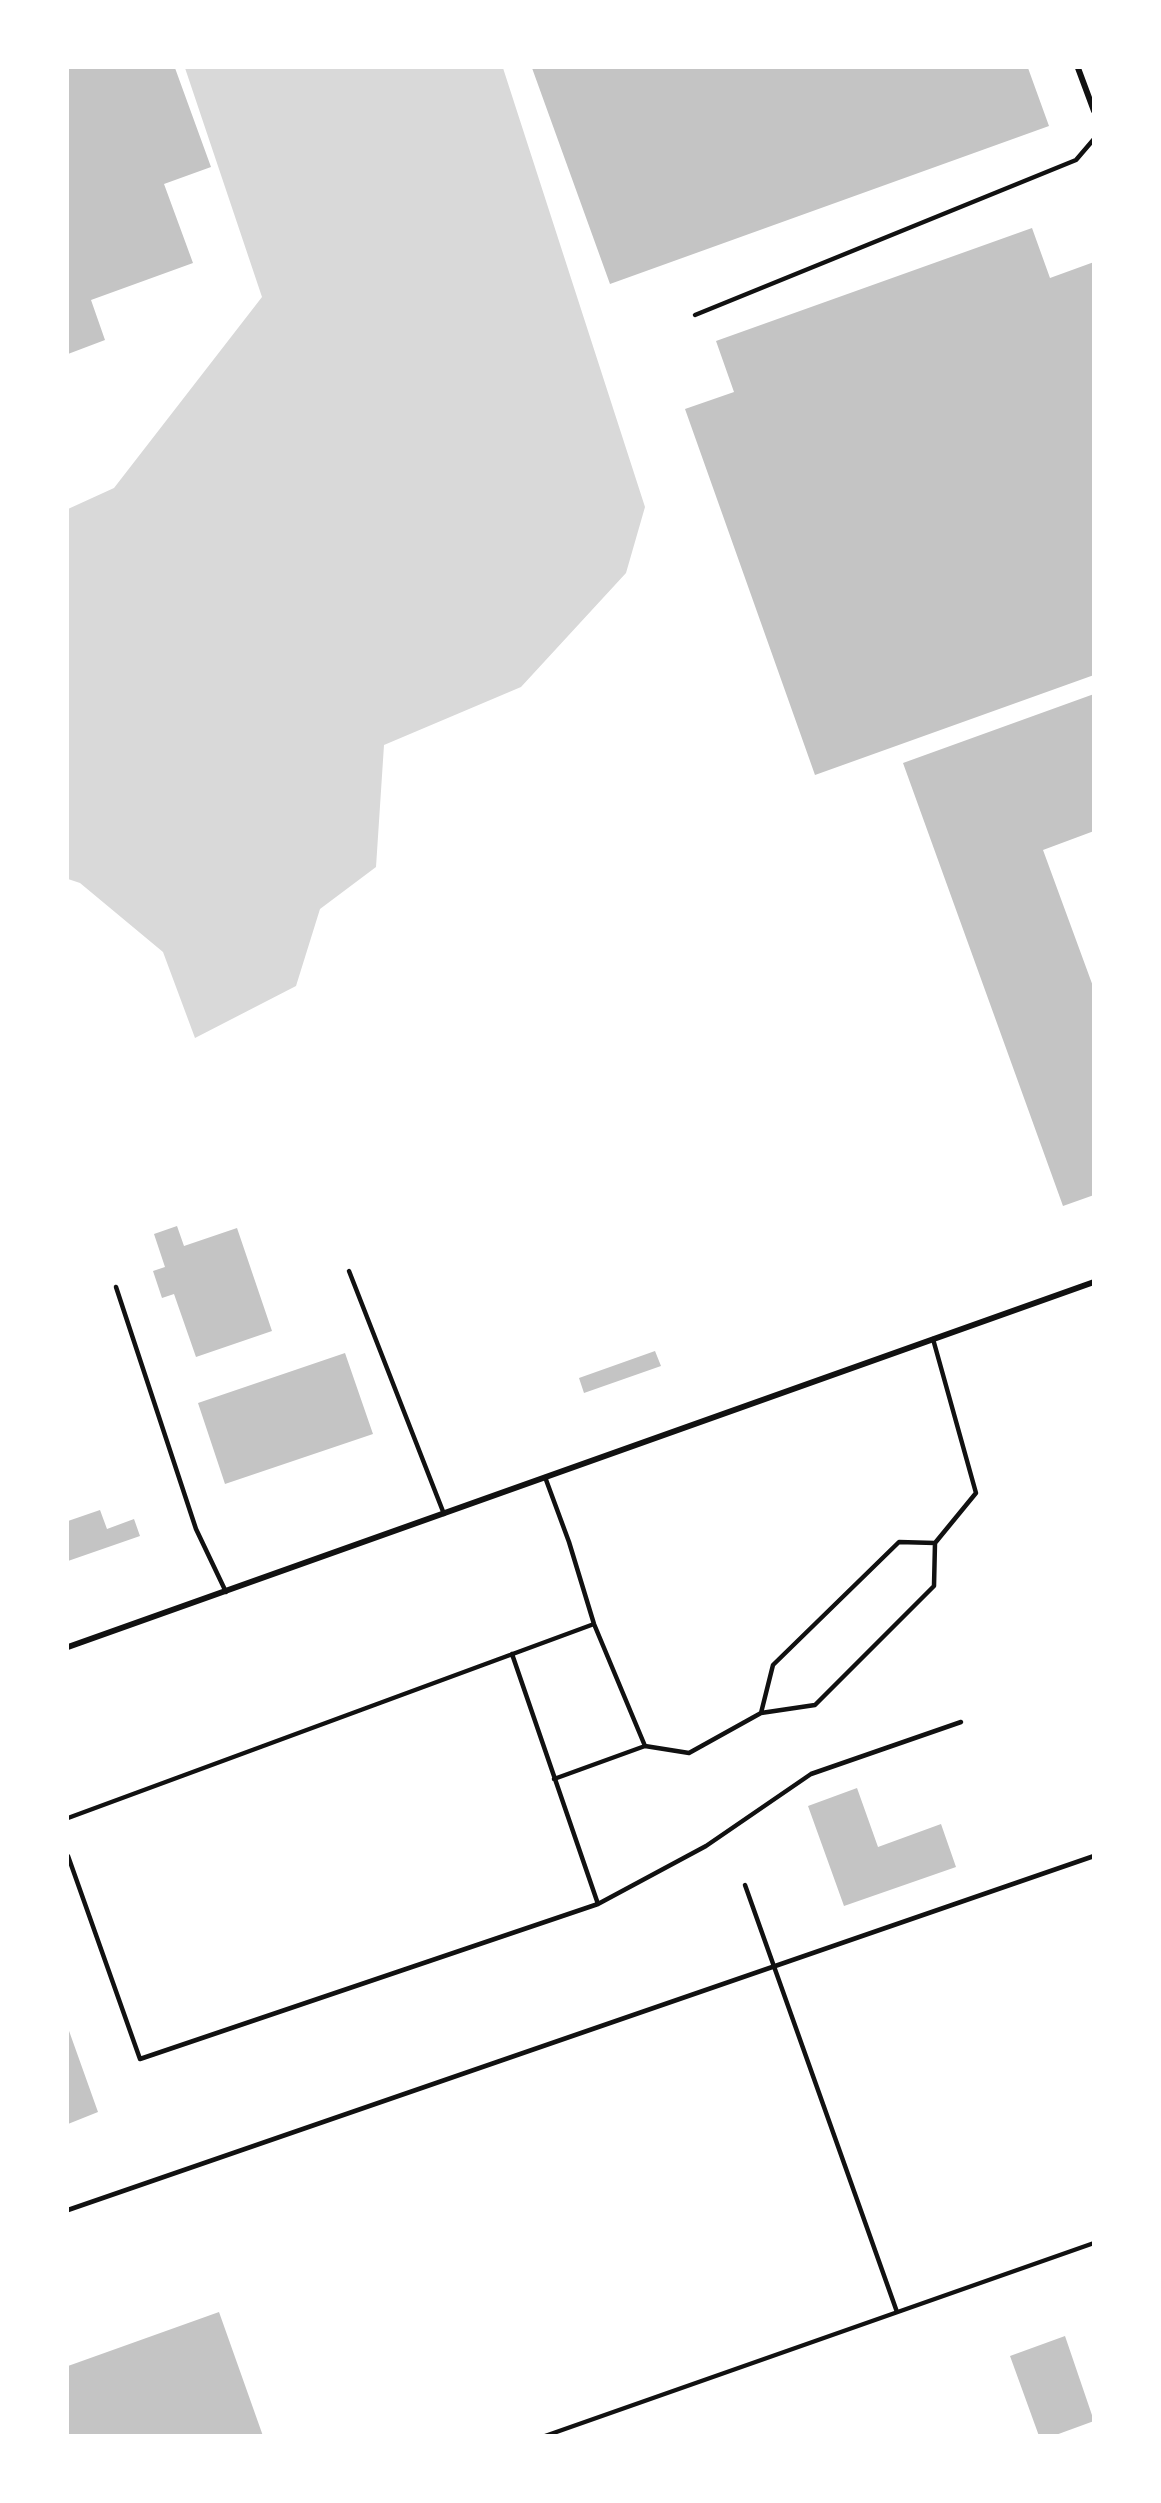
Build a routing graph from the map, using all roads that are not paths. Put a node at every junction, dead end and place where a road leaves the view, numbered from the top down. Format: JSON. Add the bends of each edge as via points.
{"nodes":[{"id":1,"x":1078,"y":68,"type":"edge"},
{"id":2,"x":1094,"y":111,"type":"edge"},
{"id":3,"x":1094,"y":139,"type":"edge"},
{"id":4,"x":695,"y":315,"type":"dead end"},
{"id":5,"x":348,"y":1271,"type":"dead end"},
{"id":6,"x":1094,"y":1282,"type":"edge"},
{"id":7,"x":116,"y":1287,"type":"dead end"},
{"id":8,"x":933,"y":1339,"type":"junction"},
{"id":9,"x":545,"y":1477,"type":"junction"},
{"id":10,"x":444,"y":1514,"type":"junction"},
{"id":11,"x":935,"y":1542,"type":"junction"},
{"id":12,"x":226,"y":1592,"type":"junction"},
{"id":13,"x":594,"y":1624,"type":"junction"},
{"id":14,"x":68,"y":1647,"type":"edge"},
{"id":15,"x":512,"y":1654,"type":"junction"},
{"id":16,"x":761,"y":1713,"type":"junction"},
{"id":17,"x":961,"y":1722,"type":"dead end"},
{"id":18,"x":645,"y":1746,"type":"junction"},
{"id":19,"x":554,"y":1779,"type":"junction"},
{"id":20,"x":68,"y":1818,"type":"edge"},
{"id":21,"x":68,"y":1856,"type":"edge"},
{"id":22,"x":1094,"y":1856,"type":"edge"},
{"id":23,"x":745,"y":1885,"type":"dead end"},
{"id":24,"x":598,"y":1904,"type":"junction"},
{"id":25,"x":773,"y":1968,"type":"junction"},
{"id":26,"x":68,"y":2211,"type":"edge"},
{"id":27,"x":1094,"y":2243,"type":"edge"},
{"id":28,"x":897,"y":2312,"type":"junction"},
{"id":29,"x":545,"y":2436,"type":"edge"}],
"edges":[{"from":1,"to":2,"type":"street"},
{"from":3,"to":4,"type":"lane","via":[[1076,160]]},
{"from":5,"to":10,"type":"lane"},
{"from":6,"to":8,"type":"street"},
{"from":7,"to":12,"type":"lane","via":[[196,1528]]},
{"from":8,"to":9,"type":"street"},
{"from":8,"to":11,"type":"lane","via":[[976,1493]]},
{"from":9,"to":10,"type":"street"},
{"from":9,"to":13,"type":"lane"},
{"from":10,"to":12,"type":"street"},
{"from":11,"to":16,"type":"lane","via":[[898,1542],[789,1648],[773,1665]]},
{"from":11,"to":16,"type":"lane","via":[[934,1586],[815,1705]]},
{"from":12,"to":14,"type":"street"},
{"from":13,"to":15,"type":"lane"},
{"from":13,"to":18,"type":"lane"},
{"from":15,"to":19,"type":"lane"},
{"from":15,"to":20,"type":"lane"},
{"from":16,"to":18,"type":"lane","via":[[689,1753]]},
{"from":17,"to":24,"type":"lane","via":[[811,1774],[706,1846]]},
{"from":18,"to":19,"type":"lane"},
{"from":19,"to":24,"type":"lane"},
{"from":21,"to":24,"type":"lane","via":[[140,2059]]},
{"from":22,"to":25,"type":"lane"},
{"from":23,"to":25,"type":"lane"},
{"from":25,"to":26,"type":"lane"},
{"from":25,"to":28,"type":"lane"},
{"from":27,"to":28,"type":"lane"},
{"from":28,"to":29,"type":"lane"}]}
